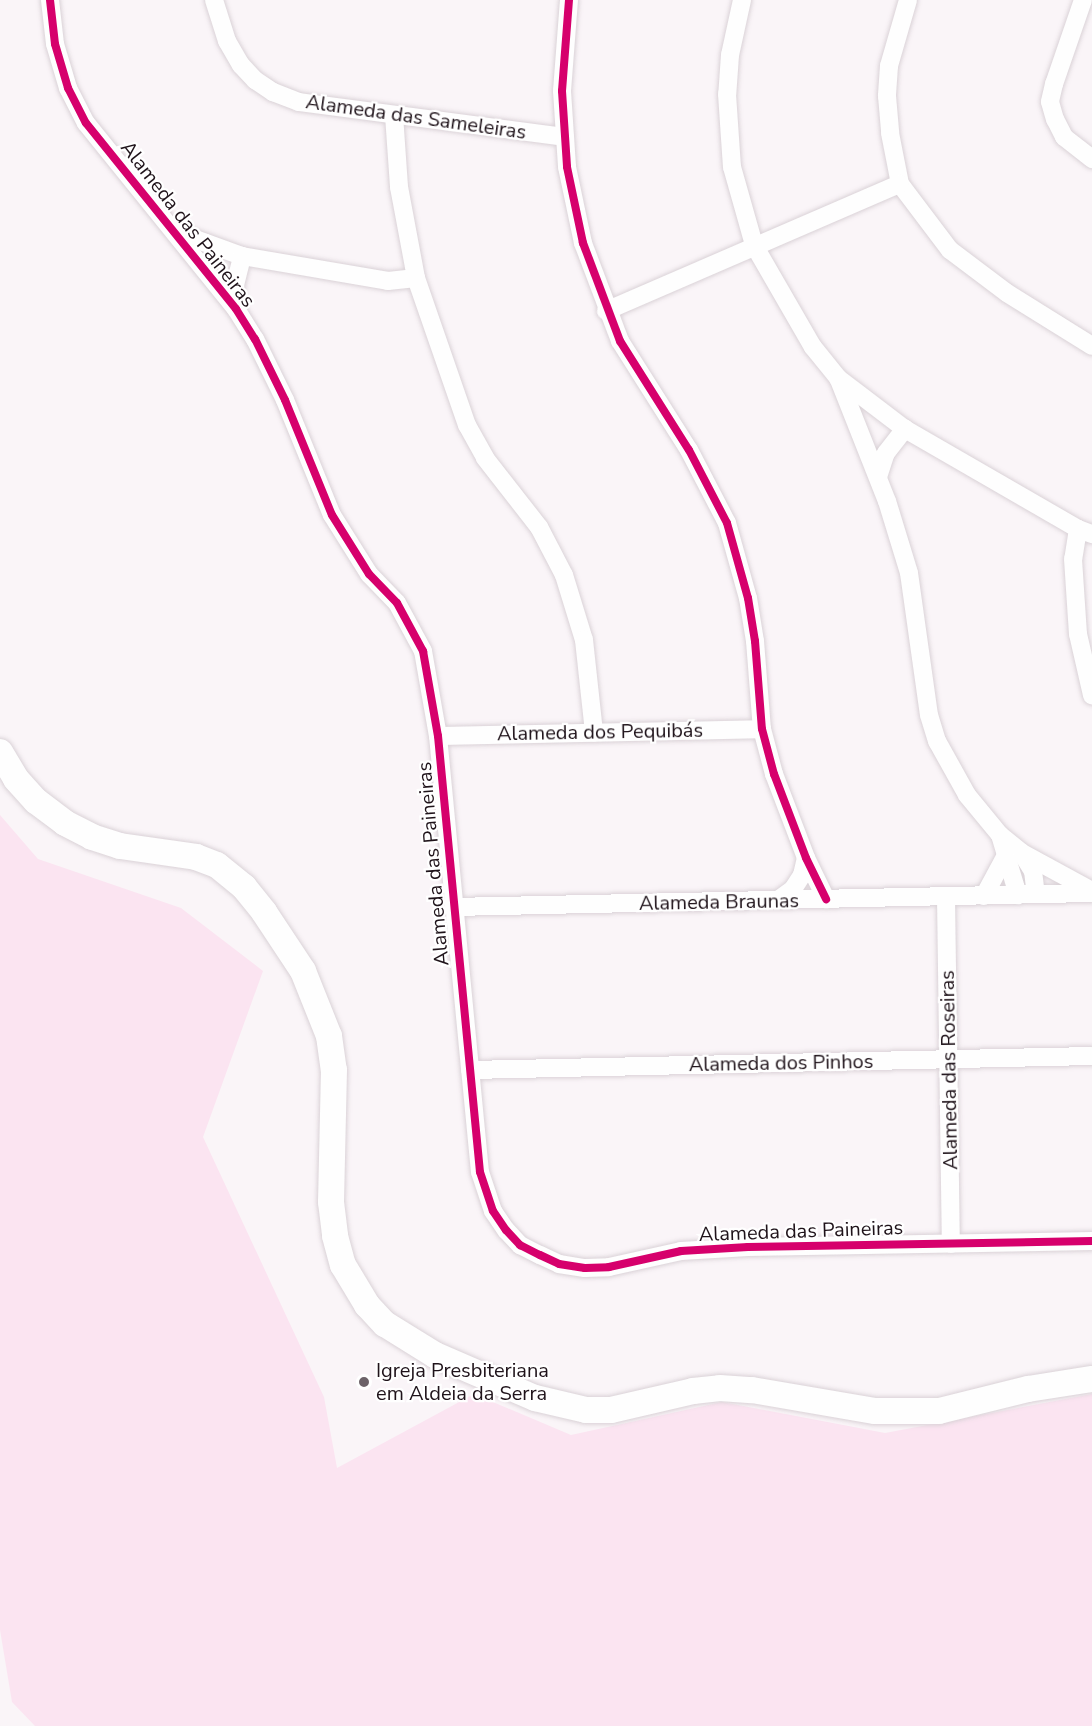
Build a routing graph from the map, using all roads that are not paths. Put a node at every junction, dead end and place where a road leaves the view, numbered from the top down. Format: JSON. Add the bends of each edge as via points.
{"nodes":[{"id":1,"x":50,"y":0,"type":"edge"},
{"id":2,"x":214,"y":0,"type":"edge"},
{"id":3,"x":569,"y":0,"type":"edge"},
{"id":4,"x":742,"y":0,"type":"edge"},
{"id":5,"x":908,"y":0,"type":"edge"},
{"id":6,"x":1083,"y":0,"type":"edge"},
{"id":7,"x":394,"y":115,"type":"junction"},
{"id":8,"x":565,"y":137,"type":"junction"},
{"id":9,"x":1092,"y":159,"type":"edge"},
{"id":10,"x":900,"y":184,"type":"junction"},
{"id":11,"x":174,"y":232,"type":"junction"},
{"id":12,"x":754,"y":245,"type":"junction"},
{"id":13,"x":215,"y":246,"type":"junction"},
{"id":14,"x":242,"y":256,"type":"junction"},
{"id":15,"x":202,"y":267,"type":"junction"},
{"id":16,"x":416,"y":278,"type":"junction"},
{"id":17,"x":236,"y":309,"type":"junction"},
{"id":18,"x":606,"y":311,"type":"junction"},
{"id":19,"x":1092,"y":346,"type":"edge"},
{"id":20,"x":838,"y":378,"type":"junction"},
{"id":21,"x":881,"y":411,"type":"junction"},
{"id":22,"x":905,"y":429,"type":"junction"},
{"id":23,"x":862,"y":441,"type":"junction"},
{"id":24,"x":878,"y":477,"type":"junction"},
{"id":25,"x":1085,"y":532,"type":"edge"},
{"id":26,"x":1092,"y":695,"type":"edge"},
{"id":27,"x":762,"y":729,"type":"junction"},
{"id":28,"x":594,"y":732,"type":"junction"},
{"id":29,"x":438,"y":736,"type":"junction"},
{"id":30,"x":0,"y":753,"type":"edge"},
{"id":31,"x":1013,"y":854,"type":"junction"},
{"id":32,"x":806,"y":858,"type":"junction"},
{"id":33,"x":1092,"y":892,"type":"edge"},
{"id":34,"x":1027,"y":895,"type":"junction"},
{"id":35,"x":984,"y":896,"type":"junction"},
{"id":36,"x":946,"y":897,"type":"junction"},
{"id":37,"x":826,"y":899,"type":"junction"},
{"id":38,"x":778,"y":900,"type":"junction"},
{"id":39,"x":453,"y":908,"type":"junction"},
{"id":40,"x":1092,"y":1056,"type":"edge"},
{"id":41,"x":949,"y":1060,"type":"junction"},
{"id":42,"x":470,"y":1070,"type":"junction"},
{"id":43,"x":1092,"y":1241,"type":"edge"},
{"id":44,"x":951,"y":1244,"type":"junction"},
{"id":45,"x":1092,"y":1379,"type":"edge"}],
"edges":[{"from":1,"to":11,"type":"street","name":"Alameda das Paineiras","via":[[58,55],[68,88],[86,123]]},
{"from":2,"to":7,"type":"street","name":"Alameda das Sameleiras","via":[[226,42],[255,80],[273,92],[299,102]]},
{"from":3,"to":8,"type":"street","via":[[562,91]]},
{"from":4,"to":12,"type":"street","via":[[730,55],[728,135],[732,167]]},
{"from":5,"to":10,"type":"street","via":[[889,66],[887,96]]},
{"from":6,"to":9,"type":"street","via":[[1050,102],[1064,137]]},
{"from":7,"to":8,"type":"street","name":"Alameda das Sameleiras"},
{"from":7,"to":16,"type":"street","via":[[399,187]]},
{"from":8,"to":18,"type":"street","via":[[572,200]]},
{"from":10,"to":12,"type":"street"},
{"from":10,"to":19,"type":"street","via":[[950,250]]},
{"from":11,"to":13,"type":"street"},
{"from":11,"to":15,"type":"street","name":"Alameda das Paineiras"},
{"from":12,"to":18,"type":"street"},
{"from":12,"to":20,"type":"street","via":[[799,326]]},
{"from":13,"to":14,"type":"street"},
{"from":13,"to":15,"type":"street"},
{"from":14,"to":16,"type":"street","via":[[388,281]]},
{"from":14,"to":17,"type":"street","via":[[235,285]]},
{"from":15,"to":17,"type":"street","name":"Alameda das Paineiras"},
{"from":16,"to":28,"type":"street","via":[[467,425],[486,458],[538,527],[564,575],[584,640]]},
{"from":17,"to":29,"type":"street","name":"Alameda das Paineiras","via":[[285,400],[332,514],[369,574],[411,624],[423,651]]},
{"from":18,"to":27,"type":"street","via":[[620,341],[689,450],[727,523],[748,598]]},
{"from":20,"to":21,"type":"street"},
{"from":20,"to":23,"type":"street"},
{"from":21,"to":22,"type":"street"},
{"from":21,"to":23,"type":"street","via":[[868,421]]},
{"from":22,"to":24,"type":"street","via":[[886,453]]},
{"from":22,"to":25,"type":"street"},
{"from":23,"to":24,"type":"street"},
{"from":24,"to":31,"type":"street","via":[[909,573],[929,714],[937,741],[967,795]]},
{"from":25,"to":26,"type":"street","via":[[1073,559],[1078,634]]},
{"from":27,"to":28,"type":"street","name":"Alameda dos Pequibás"},
{"from":27,"to":32,"type":"street","via":[[783,802]]},
{"from":28,"to":29,"type":"street","name":"Alameda dos Pequibás"},
{"from":29,"to":39,"type":"street","name":"Alameda das Paineiras"},
{"from":30,"to":45,"type":"street","via":[[36,801],[65,823],[120,846],[196,857],[217,865],[244,887],[264,912],[303,971],[329,1036],[334,1070],[331,1202],[343,1265],[367,1305],[385,1324],[435,1355],[535,1398],[586,1410],[611,1410],[693,1390],[720,1388],[874,1411],[939,1411],[1028,1389]]},
{"from":31,"to":33,"type":"street"},
{"from":31,"to":34,"type":"street"},
{"from":31,"to":35,"type":"street"},
{"from":32,"to":37,"type":"street"},
{"from":32,"to":38,"type":"street","via":[[798,882]]},
{"from":33,"to":34,"type":"street","name":"Alameda Braunas"},
{"from":34,"to":35,"type":"street","name":"Alameda Braunas"},
{"from":35,"to":36,"type":"street","name":"Alameda Braunas"},
{"from":36,"to":37,"type":"street","name":"Alameda Braunas"},
{"from":36,"to":41,"type":"street","name":"Alameda das Roseiras"},
{"from":37,"to":38,"type":"street","name":"Alameda Braunas"},
{"from":38,"to":39,"type":"street","name":"Alameda Braunas"},
{"from":39,"to":42,"type":"street","name":"Alameda das Paineiras"},
{"from":40,"to":41,"type":"street","name":"Alameda dos Pinhos"},
{"from":41,"to":42,"type":"street","name":"Alameda dos Pinhos"},
{"from":41,"to":44,"type":"street","name":"Alameda das Roseiras"},
{"from":42,"to":44,"type":"street","name":"Alameda das Paineiras","via":[[480,1172],[493,1211],[520,1245],[559,1264],[609,1267],[681,1251],[748,1247]]},
{"from":43,"to":44,"type":"street","name":"Alameda das Paineiras"}]}
